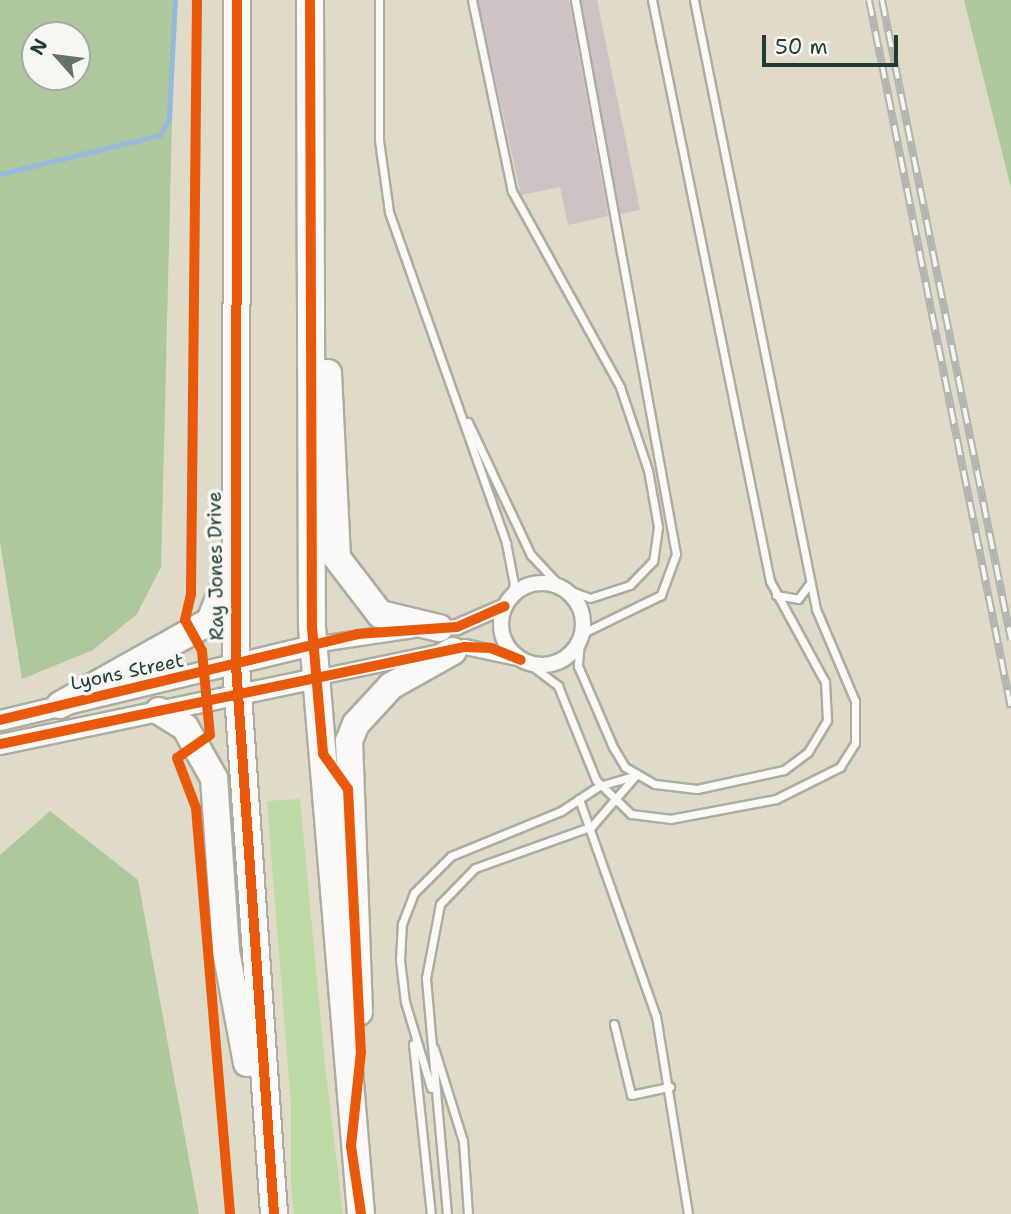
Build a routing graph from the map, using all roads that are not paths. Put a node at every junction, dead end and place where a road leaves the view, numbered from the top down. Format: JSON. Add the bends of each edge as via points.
{"nodes":[{"id":1,"x":237,"y":0,"type":"edge"},
{"id":2,"x":310,"y":0,"type":"edge"},
{"id":3,"x":379,"y":0,"type":"edge"},
{"id":4,"x":472,"y":0,"type":"edge"},
{"id":5,"x":575,"y":0,"type":"edge"},
{"id":6,"x":652,"y":0,"type":"edge"},
{"id":7,"x":694,"y":0,"type":"edge"},
{"id":8,"x":310,"y":262,"type":"junction"},
{"id":9,"x":451,"y":387,"type":"junction"},
{"id":10,"x":233,"y":549,"type":"junction"},
{"id":11,"x":810,"y":578,"type":"junction"},
{"id":12,"x":563,"y":588,"type":"junction"},
{"id":13,"x":772,"y":589,"type":"junction"},
{"id":14,"x":507,"y":603,"type":"junction"},
{"id":15,"x":439,"y":628,"type":"junction"},
{"id":16,"x":581,"y":637,"type":"junction"},
{"id":17,"x":313,"y":645,"type":"junction"},
{"id":18,"x":453,"y":651,"type":"junction"},
{"id":19,"x":525,"y":661,"type":"junction"},
{"id":20,"x":236,"y":665,"type":"junction"},
{"id":21,"x":314,"y":678,"type":"junction"},
{"id":22,"x":237,"y":695,"type":"junction"},
{"id":23,"x":60,"y":705,"type":"junction"},
{"id":24,"x":159,"y":711,"type":"junction"},
{"id":25,"x":0,"y":720,"type":"edge"},
{"id":26,"x":0,"y":744,"type":"edge"},
{"id":27,"x":636,"y":775,"type":"junction"},
{"id":28,"x":599,"y":786,"type":"junction"},
{"id":29,"x":579,"y":799,"type":"junction"},
{"id":30,"x":616,"y":806,"type":"junction"},
{"id":31,"x":589,"y":827,"type":"junction"},
{"id":32,"x":614,"y":1024,"type":"dead end"},
{"id":33,"x":411,"y":1028,"type":"junction"},
{"id":34,"x":432,"y":1041,"type":"junction"},
{"id":35,"x":670,"y":1087,"type":"junction"},
{"id":36,"x":434,"y":1097,"type":"junction"},
{"id":37,"x":351,"y":1146,"type":"junction"},
{"id":38,"x":272,"y":1203,"type":"edge"},
{"id":39,"x":361,"y":1214,"type":"edge"},
{"id":40,"x":431,"y":1214,"type":"edge"},
{"id":41,"x":447,"y":1214,"type":"edge"},
{"id":42,"x":467,"y":1214,"type":"edge"},
{"id":43,"x":688,"y":1214,"type":"edge"}],
"edges":[{"from":1,"to":10,"type":"highway","name":"Ray Jones Drive"},
{"from":2,"to":8,"type":"highway"},
{"from":3,"to":9,"type":"lane","via":[[379,139],[389,212]]},
{"from":4,"to":12,"type":"lane","via":[[512,191],[620,387],[648,470],[658,527],[653,561],[630,585],[590,598]]},
{"from":5,"to":16,"type":"lane","via":[[676,554],[661,595]]},
{"from":6,"to":13,"type":"lane"},
{"from":7,"to":11,"type":"lane"},
{"from":8,"to":15,"type":"highway","via":[[327,333],[337,558],[380,614]]},
{"from":8,"to":17,"type":"highway"},
{"from":9,"to":12,"type":"lane","via":[[531,555]]},
{"from":9,"to":14,"type":"lane","via":[[506,543],[514,584]]},
{"from":10,"to":20,"type":"highway","name":"Ray Jones Drive"},
{"from":10,"to":23,"type":"highway","via":[[222,603],[210,621]]},
{"from":11,"to":13,"type":"lane","via":[[808,591],[792,601]]},
{"from":11,"to":30,"type":"lane","via":[[858,717],[855,743],[840,767],[776,799],[670,819]]},
{"from":12,"to":14,"type":"street","via":[[532,583]]},
{"from":12,"to":16,"type":"street","via":[[581,609]]},
{"from":13,"to":27,"type":"lane","via":[[825,682],[827,720],[817,741],[784,770],[722,786],[671,788]]},
{"from":14,"to":15,"type":"street","name":"Lyons Street"},
{"from":14,"to":19,"type":"street","via":[[505,642]]},
{"from":15,"to":17,"type":"street","name":"Lyons Street","via":[[356,634]]},
{"from":16,"to":19,"type":"street","via":[[554,664]]},
{"from":16,"to":27,"type":"lane","via":[[578,666],[612,747]]},
{"from":17,"to":20,"type":"street","name":"Lyons Street"},
{"from":17,"to":21,"type":"highway"},
{"from":18,"to":19,"type":"street","via":[[491,648]]},
{"from":18,"to":21,"type":"street"},
{"from":18,"to":37,"type":"highway","via":[[391,686],[356,724],[349,741],[361,1052]]},
{"from":19,"to":28,"type":"lane","via":[[558,686]]},
{"from":20,"to":22,"type":"highway","name":"Ray Jones Drive"},
{"from":20,"to":23,"type":"street","name":"Lyons Street"},
{"from":21,"to":22,"type":"street"},
{"from":21,"to":37,"type":"highway"},
{"from":22,"to":24,"type":"street"},
{"from":22,"to":38,"type":"highway","name":"Ray Jones Drive"},
{"from":23,"to":25,"type":"street","name":"Lyons Street"},
{"from":24,"to":26,"type":"street"},
{"from":24,"to":38,"type":"highway","via":[[185,727],[214,778],[226,951]]},
{"from":27,"to":28,"type":"lane"},
{"from":27,"to":30,"type":"lane"},
{"from":28,"to":29,"type":"lane"},
{"from":28,"to":30,"type":"lane"},
{"from":29,"to":31,"type":"lane"},
{"from":29,"to":33,"type":"lane","via":[[451,856],[423,879],[406,909],[399,941]]},
{"from":30,"to":31,"type":"lane"},
{"from":31,"to":34,"type":"lane","via":[[490,860],[449,890],[428,941]]},
{"from":31,"to":35,"type":"lane","via":[[640,960]]},
{"from":32,"to":35,"type":"lane","via":[[631,1095]]},
{"from":33,"to":36,"type":"lane"},
{"from":33,"to":40,"type":"lane"},
{"from":34,"to":36,"type":"lane"},
{"from":34,"to":42,"type":"lane","via":[[461,1131]]},
{"from":35,"to":43,"type":"lane"},
{"from":36,"to":41,"type":"lane"},
{"from":37,"to":39,"type":"highway"}]}
